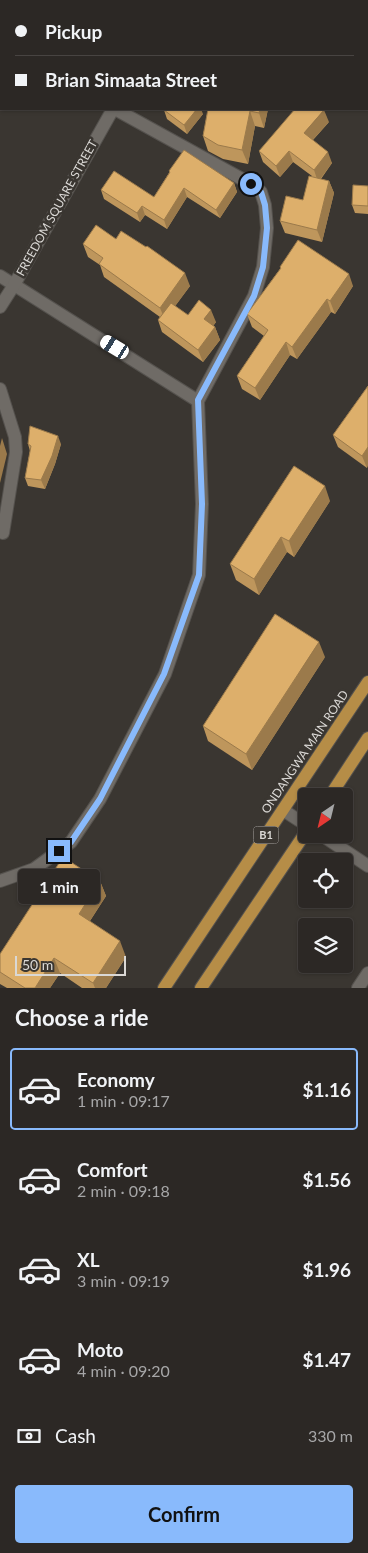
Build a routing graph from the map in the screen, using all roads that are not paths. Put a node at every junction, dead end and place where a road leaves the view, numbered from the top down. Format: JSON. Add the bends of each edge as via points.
{"nodes":[{"id":1,"x":113,"y":110,"type":"edge"},
{"id":2,"x":116,"y":110,"type":"edge"},
{"id":3,"x":0,"y":276,"type":"edge"},
{"id":4,"x":14,"y":286,"type":"junction"},
{"id":5,"x":0,"y":307,"type":"edge"},
{"id":6,"x":0,"y":389,"type":"edge"},
{"id":7,"x":198,"y":400,"type":"junction"},
{"id":8,"x":3,"y":533,"type":"dead end"},
{"id":9,"x":368,"y":682,"type":"edge"},
{"id":10,"x":368,"y":738,"type":"edge"},
{"id":11,"x":335,"y":788,"type":"edge"},
{"id":12,"x":283,"y":810,"type":"junction"},
{"id":13,"x":298,"y":820,"type":"edge"},
{"id":14,"x":299,"y":843,"type":"edge"},
{"id":15,"x":334,"y":843,"type":"edge"},
{"id":16,"x":368,"y":866,"type":"edge"},
{"id":17,"x":0,"y":881,"type":"edge"},
{"id":18,"x":368,"y":973,"type":"edge"},
{"id":19,"x":164,"y":988,"type":"edge"},
{"id":20,"x":200,"y":988,"type":"edge"},
{"id":21,"x":358,"y":988,"type":"edge"}],
"edges":[{"from":1,"to":4,"type":"street","name":"FREEDOM SQUARE STREET"},
{"from":2,"to":7,"type":"street","via":[[251,184],[261,192],[265,205],[267,228],[263,267],[254,296]]},
{"from":3,"to":4,"type":"street"},
{"from":4,"to":5,"type":"street","name":"FREEDOM SQUARE STREET"},
{"from":4,"to":7,"type":"street"},
{"from":6,"to":8,"type":"street","via":[[15,437],[16,452]]},
{"from":7,"to":17,"type":"street","via":[[202,504],[199,575],[164,674],[100,799],[71,842],[34,869]]},
{"from":9,"to":12,"type":"main road","name":"ONDANGWA MAIN ROAD","number":"B1"},
{"from":10,"to":11,"type":"main road"},
{"from":12,"to":13,"type":"street"},
{"from":12,"to":19,"type":"main road","name":"ONDANGWA MAIN ROAD","number":"B1"},
{"from":14,"to":20,"type":"main road","number":"B1"},
{"from":15,"to":16,"type":"street"},
{"from":18,"to":21,"type":"street"}]}
